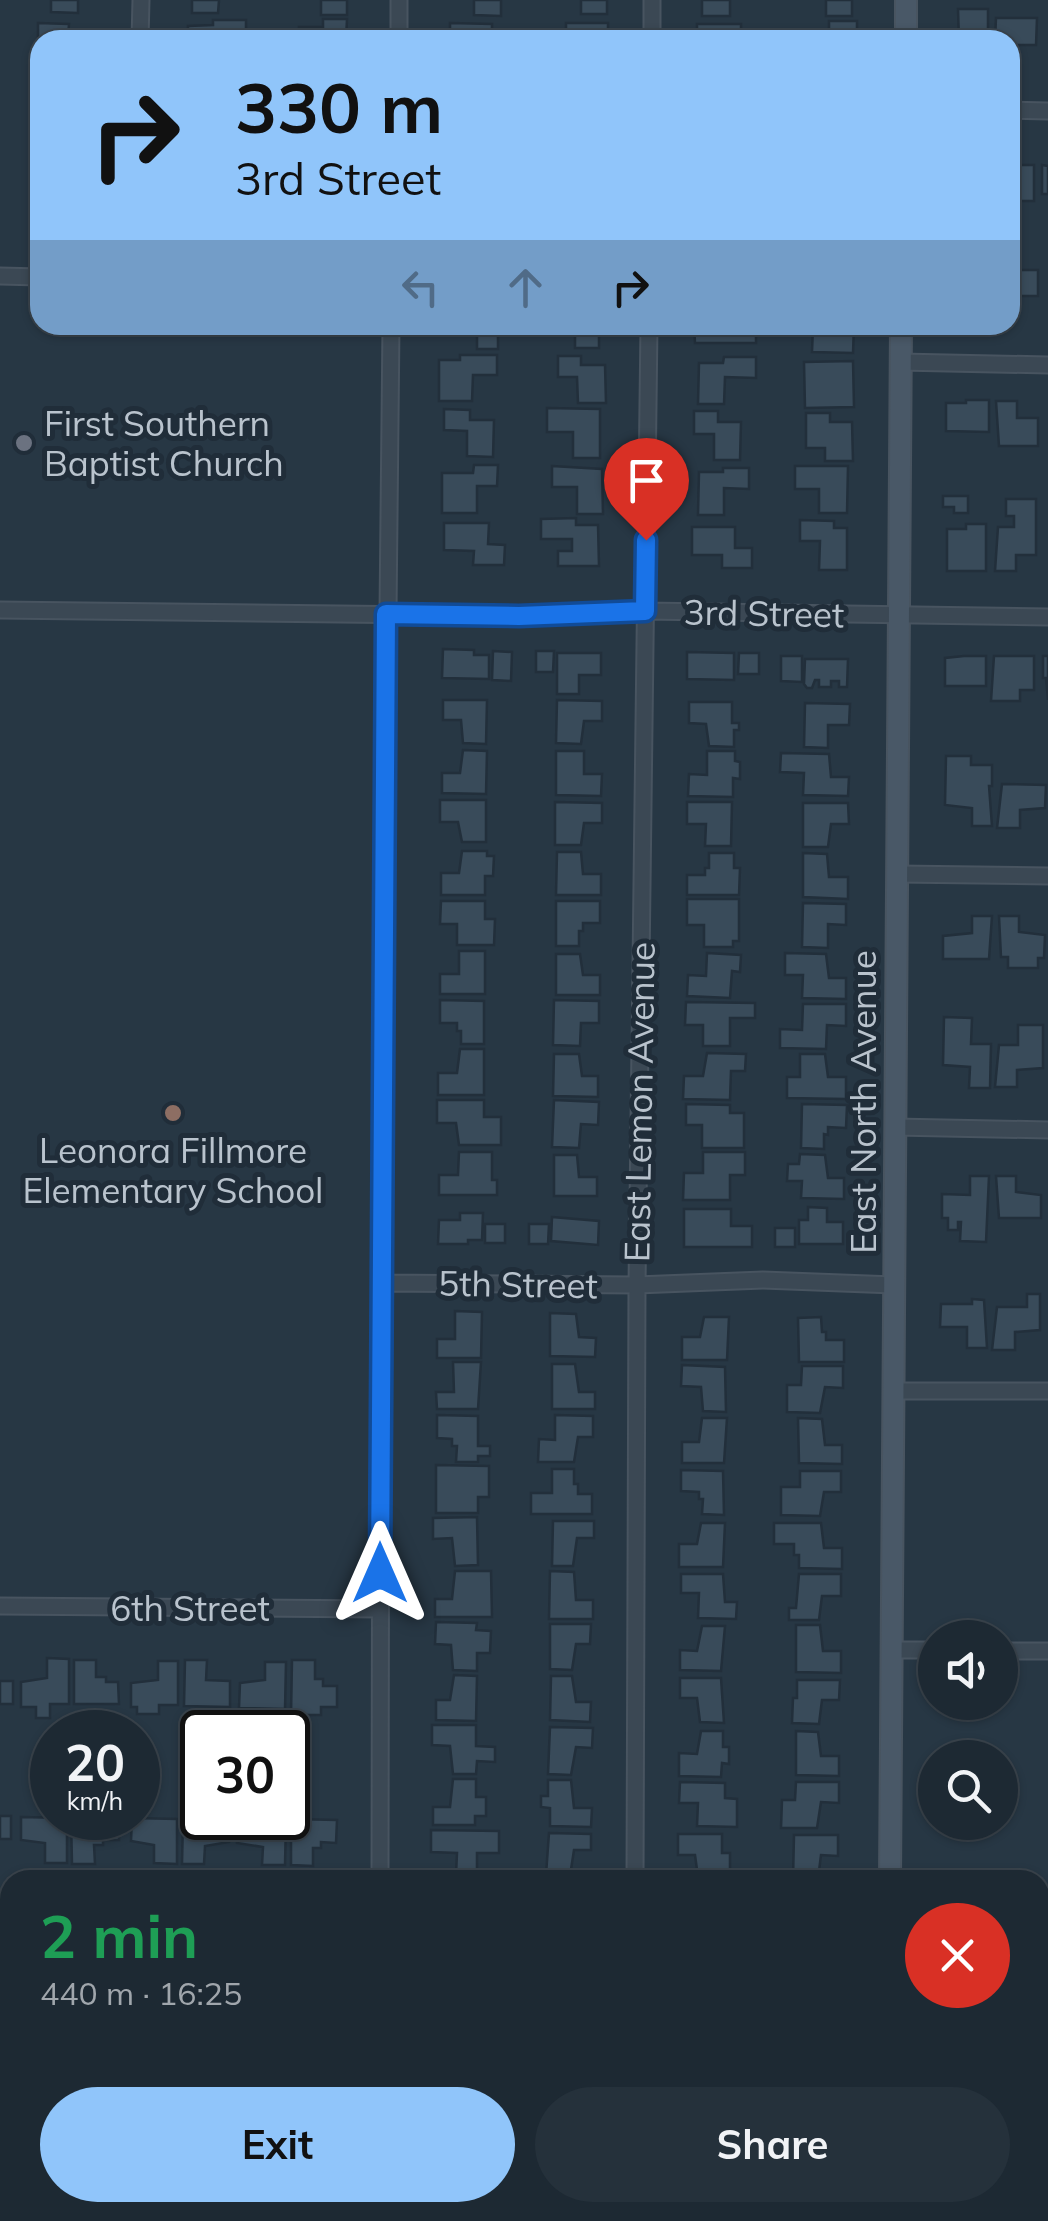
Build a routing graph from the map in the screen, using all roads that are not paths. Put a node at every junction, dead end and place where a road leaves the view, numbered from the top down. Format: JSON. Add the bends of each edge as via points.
{"nodes":[{"id":1,"x":141,"y":0,"type":"edge"},
{"id":2,"x":399,"y":0,"type":"edge"},
{"id":3,"x":652,"y":0,"type":"edge"},
{"id":4,"x":906,"y":0,"type":"edge"},
{"id":5,"x":140,"y":30,"type":"edge"},
{"id":6,"x":399,"y":30,"type":"edge"},
{"id":7,"x":652,"y":30,"type":"edge"},
{"id":8,"x":906,"y":30,"type":"edge"},
{"id":9,"x":1020,"y":110,"type":"edge"},
{"id":10,"x":1048,"y":111,"type":"edge"},
{"id":11,"x":0,"y":276,"type":"edge"},
{"id":12,"x":30,"y":276,"type":"edge"},
{"id":13,"x":391,"y":335,"type":"edge"},
{"id":14,"x":649,"y":335,"type":"edge"},
{"id":15,"x":901,"y":335,"type":"edge"},
{"id":16,"x":900,"y":362,"type":"junction"},
{"id":17,"x":1048,"y":365,"type":"edge"},
{"id":18,"x":0,"y":610,"type":"edge"},
{"id":19,"x":645,"y":611,"type":"junction"},
{"id":20,"x":386,"y":614,"type":"junction"},
{"id":21,"x":899,"y":615,"type":"junction"},
{"id":22,"x":1048,"y":617,"type":"edge"},
{"id":23,"x":898,"y":874,"type":"junction"},
{"id":24,"x":1048,"y":876,"type":"edge"},
{"id":25,"x":895,"y":1128,"type":"junction"},
{"id":26,"x":1048,"y":1130,"type":"edge"},
{"id":27,"x":381,"y":1282,"type":"junction"},
{"id":28,"x":637,"y":1285,"type":"junction"},
{"id":29,"x":894,"y":1285,"type":"junction"},
{"id":30,"x":894,"y":1391,"type":"junction"},
{"id":31,"x":1048,"y":1391,"type":"edge"},
{"id":32,"x":0,"y":1606,"type":"edge"},
{"id":33,"x":380,"y":1609,"type":"junction"},
{"id":34,"x":892,"y":1650,"type":"junction"},
{"id":35,"x":918,"y":1650,"type":"edge"},
{"id":36,"x":1018,"y":1651,"type":"edge"},
{"id":37,"x":1048,"y":1651,"type":"edge"},
{"id":38,"x":380,"y":1870,"type":"edge"},
{"id":39,"x":635,"y":1870,"type":"edge"},
{"id":40,"x":890,"y":1870,"type":"edge"}],
"edges":[{"from":1,"to":5,"type":"street"},
{"from":2,"to":6,"type":"street"},
{"from":3,"to":7,"type":"street"},
{"from":4,"to":8,"type":"street"},
{"from":9,"to":10,"type":"street"},
{"from":11,"to":12,"type":"street"},
{"from":13,"to":20,"type":"street"},
{"from":14,"to":19,"type":"street","name":"East Lemon Avenue"},
{"from":15,"to":16,"type":"street","name":"East North Avenue"},
{"from":16,"to":17,"type":"street"},
{"from":16,"to":21,"type":"street","name":"East North Avenue"},
{"from":18,"to":20,"type":"street","name":"3rd Street"},
{"from":19,"to":20,"type":"street","name":"3rd Street"},
{"from":19,"to":21,"type":"street","name":"3rd Street"},
{"from":19,"to":28,"type":"street","name":"East Lemon Avenue"},
{"from":20,"to":27,"type":"street"},
{"from":21,"to":22,"type":"street","name":"3rd Street"},
{"from":21,"to":23,"type":"street","name":"East North Avenue"},
{"from":23,"to":24,"type":"street"},
{"from":23,"to":25,"type":"street","name":"East North Avenue"},
{"from":25,"to":26,"type":"street"},
{"from":25,"to":29,"type":"street","name":"East North Avenue"},
{"from":27,"to":28,"type":"street","name":"5th Street"},
{"from":27,"to":33,"type":"street"},
{"from":28,"to":29,"type":"street","name":"5th Street"},
{"from":28,"to":39,"type":"street","name":"East Lemon Avenue"},
{"from":29,"to":30,"type":"street","name":"East North Avenue"},
{"from":30,"to":31,"type":"street"},
{"from":30,"to":34,"type":"street","name":"East North Avenue"},
{"from":32,"to":33,"type":"street","name":"6th Street"},
{"from":33,"to":38,"type":"street"},
{"from":34,"to":35,"type":"street"},
{"from":34,"to":40,"type":"street","name":"East North Avenue"},
{"from":36,"to":37,"type":"street"}]}
